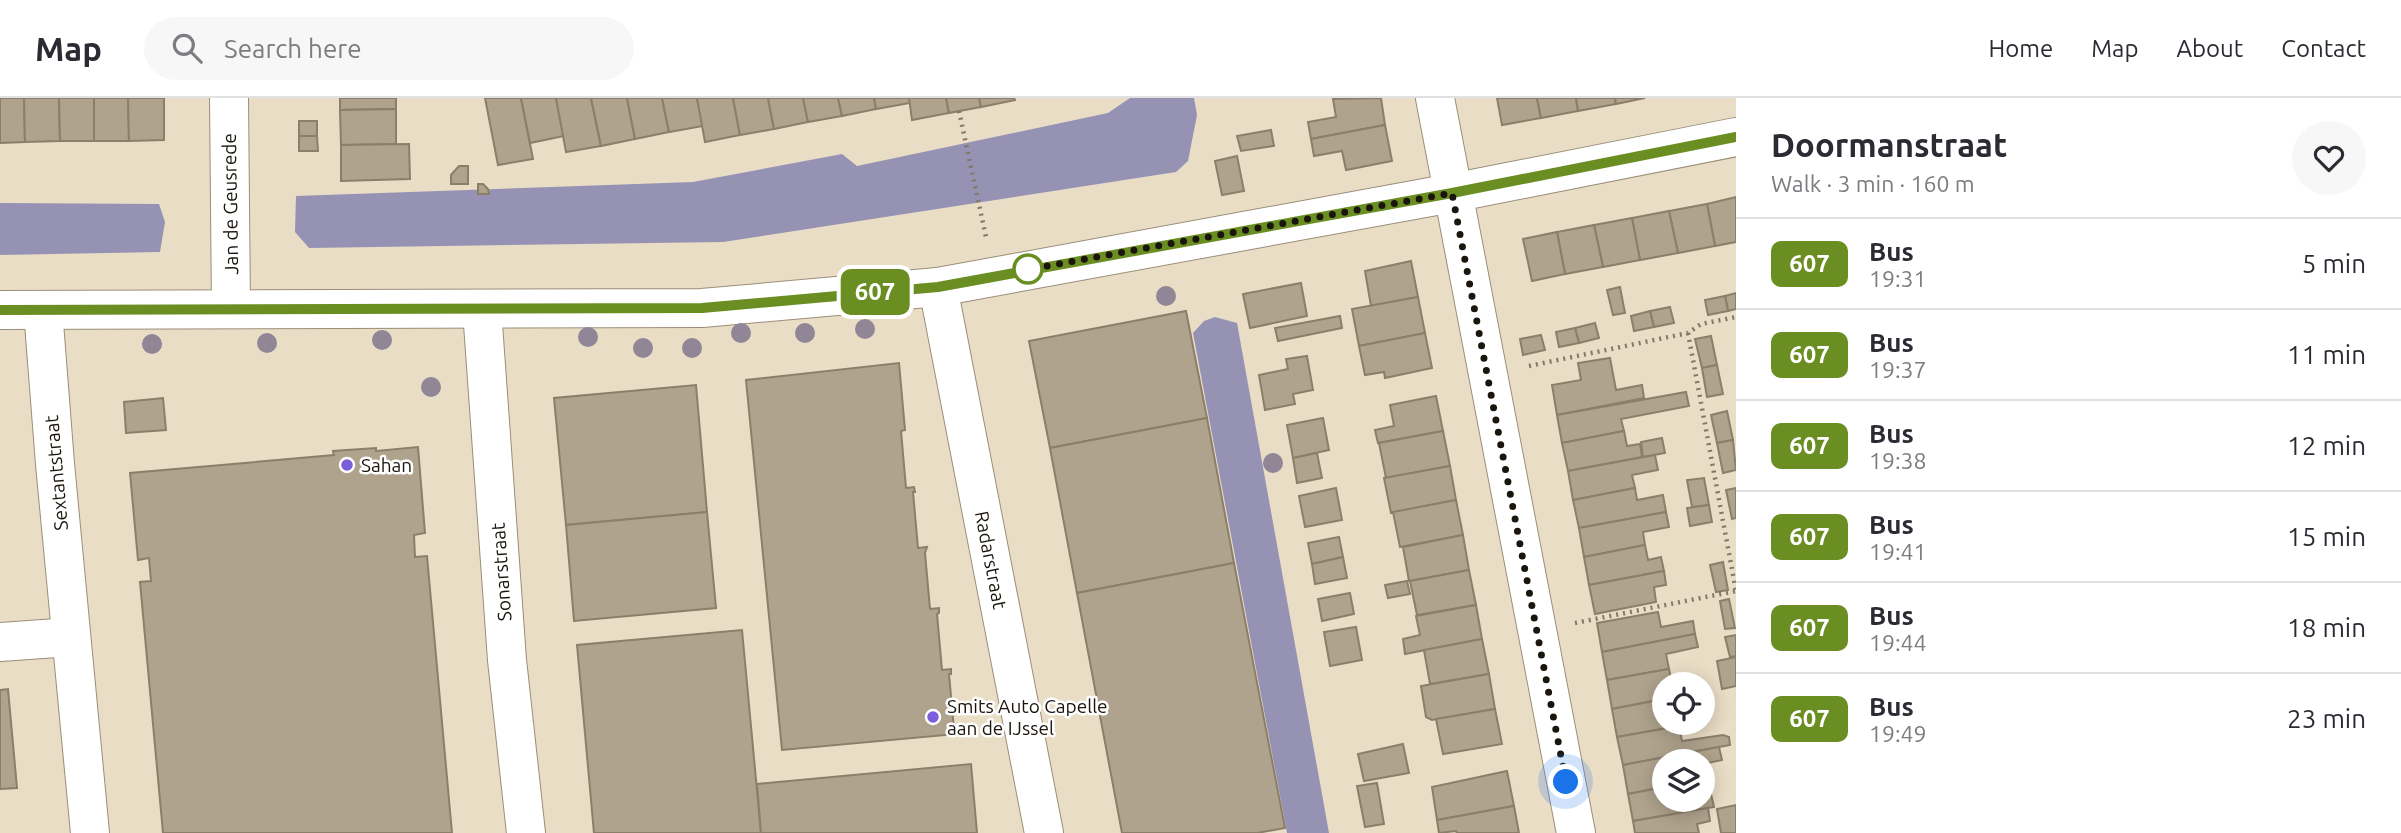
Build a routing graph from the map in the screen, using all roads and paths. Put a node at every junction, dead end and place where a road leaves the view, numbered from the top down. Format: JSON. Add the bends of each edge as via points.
{"nodes":[{"id":1,"x":229,"y":98,"type":"edge"},
{"id":2,"x":1435,"y":98,"type":"edge"},
{"id":3,"x":959,"y":111,"type":"dead end"},
{"id":4,"x":1736,"y":137,"type":"edge"},
{"id":5,"x":1452,"y":193,"type":"junction"},
{"id":6,"x":981,"y":212,"type":"dead end"},
{"id":7,"x":938,"y":287,"type":"junction"},
{"id":8,"x":231,"y":309,"type":"junction"},
{"id":9,"x":0,"y":310,"type":"edge"},
{"id":10,"x":43,"y":310,"type":"junction"},
{"id":11,"x":482,"y":310,"type":"junction"},
{"id":12,"x":1736,"y":317,"type":"edge"},
{"id":13,"x":1688,"y":333,"type":"junction"},
{"id":14,"x":1487,"y":375,"type":"junction"},
{"id":15,"x":1734,"y":567,"type":"edge"},
{"id":16,"x":1736,"y":591,"type":"edge"},
{"id":17,"x":1537,"y":630,"type":"junction"},
{"id":18,"x":71,"y":637,"type":"junction"},
{"id":19,"x":0,"y":642,"type":"edge"},
{"id":20,"x":90,"y":833,"type":"edge"},
{"id":21,"x":526,"y":833,"type":"edge"},
{"id":22,"x":1044,"y":833,"type":"edge"},
{"id":23,"x":1576,"y":833,"type":"edge"}],
"edges":[{"from":1,"to":8,"type":"street","name":"Jan de Geusrede"},
{"from":2,"to":5,"type":"street"},
{"from":3,"to":6,"type":"path"},
{"from":4,"to":5,"type":"street"},
{"from":5,"to":7,"type":"street"},
{"from":5,"to":14,"type":"street"},
{"from":7,"to":11,"type":"street","via":[[702,308]]},
{"from":7,"to":22,"type":"street","name":"Radarstraat"},
{"from":8,"to":10,"type":"street"},
{"from":8,"to":11,"type":"street"},
{"from":9,"to":10,"type":"street"},
{"from":10,"to":18,"type":"street","name":"Sextantstraat"},
{"from":11,"to":21,"type":"street","name":"Sonarstraat","via":[[507,660]]},
{"from":12,"to":13,"type":"path","via":[[1701,324]]},
{"from":13,"to":14,"type":"path"},
{"from":13,"to":15,"type":"path"},
{"from":14,"to":17,"type":"street"},
{"from":15,"to":16,"type":"path"},
{"from":16,"to":17,"type":"path"},
{"from":17,"to":23,"type":"street"},
{"from":18,"to":19,"type":"street"},
{"from":18,"to":20,"type":"street","name":"Sextantstraat"}]}
